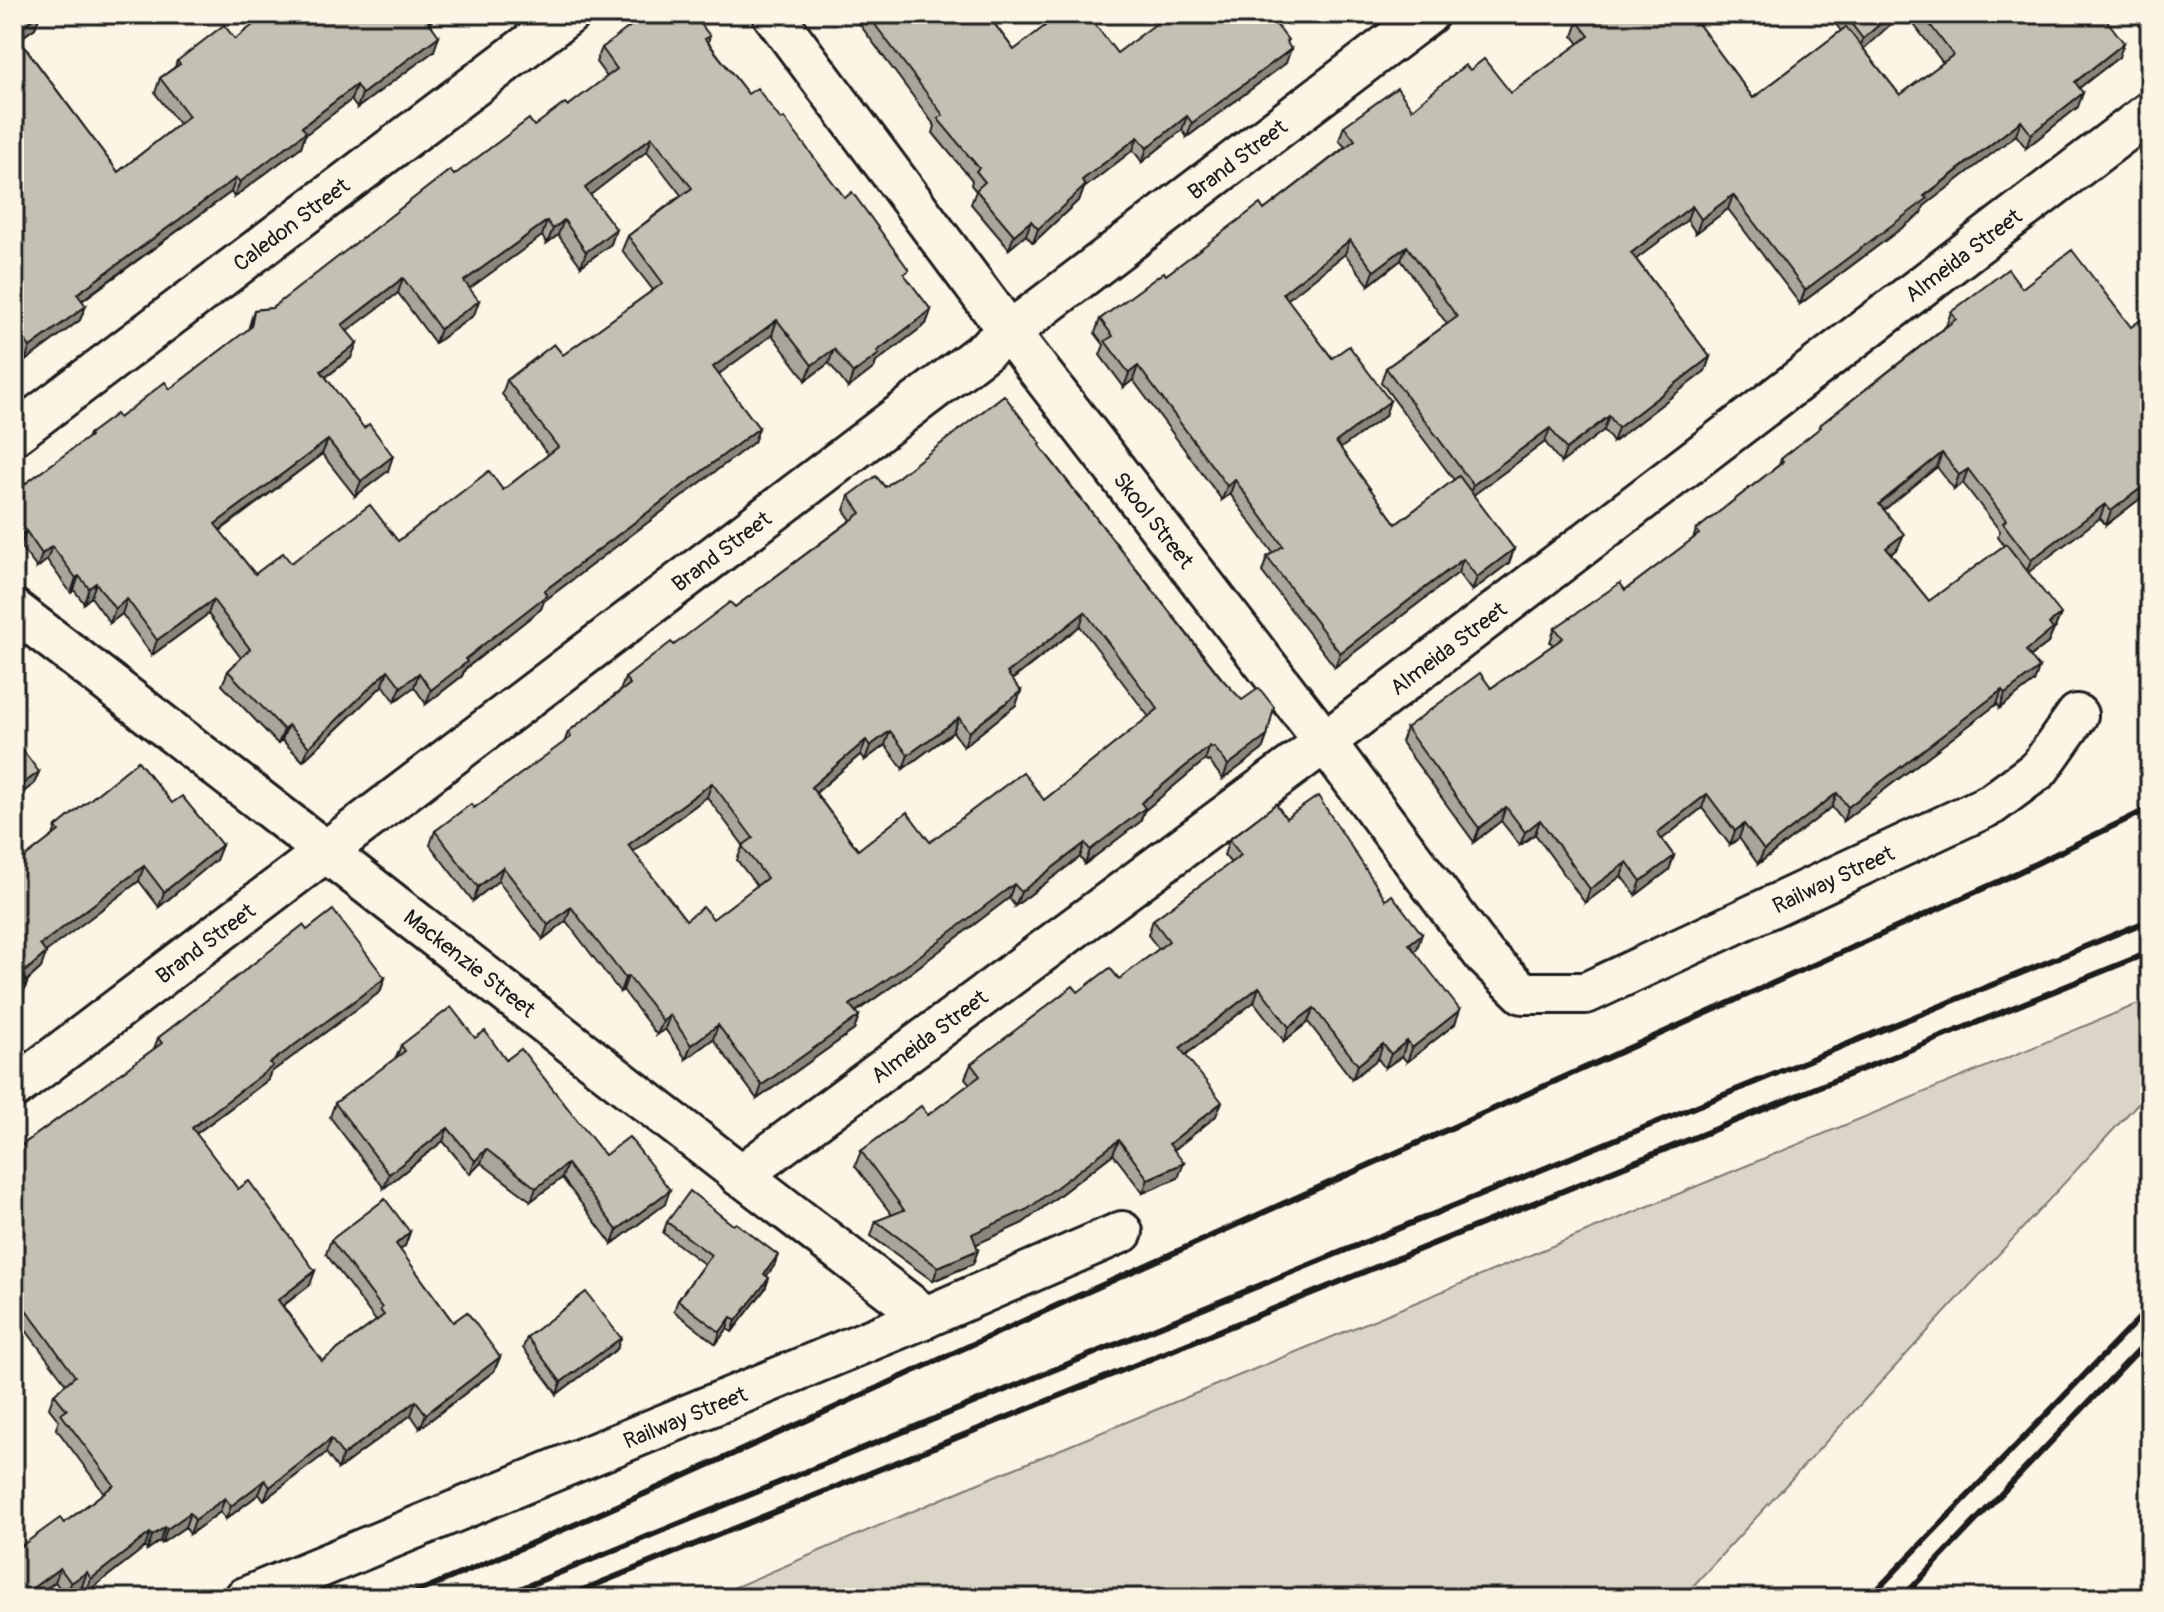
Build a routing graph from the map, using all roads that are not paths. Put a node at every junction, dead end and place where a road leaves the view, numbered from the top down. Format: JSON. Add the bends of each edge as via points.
{"nodes":[{"id":1,"x":569,"y":14,"type":"edge"},
{"id":2,"x":773,"y":14,"type":"edge"},
{"id":3,"x":1428,"y":14,"type":"edge"},
{"id":4,"x":2150,"y":112,"type":"edge"},
{"id":5,"x":1010,"y":333,"type":"junction"},
{"id":6,"x":14,"y":434,"type":"edge"},
{"id":7,"x":14,"y":610,"type":"edge"},
{"id":8,"x":2077,"y":715,"type":"dead end"},
{"id":9,"x":1325,"y":742,"type":"junction"},
{"id":10,"x":326,"y":850,"type":"junction"},
{"id":11,"x":1557,"y":993,"type":"joint"},
{"id":12,"x":14,"y":1088,"type":"edge"},
{"id":13,"x":740,"y":1176,"type":"junction"},
{"id":14,"x":1122,"y":1232,"type":"dead end"},
{"id":15,"x":926,"y":1317,"type":"junction"},
{"id":16,"x":245,"y":1598,"type":"edge"}],
"edges":[{"from":1,"to":6,"type":"street","name":"Caledon Street"},
{"from":2,"to":5,"type":"street","name":"Skool Street"},
{"from":3,"to":5,"type":"street","name":"Brand Street"},
{"from":4,"to":9,"type":"street","name":"Almeida Street"},
{"from":5,"to":9,"type":"street","name":"Skool Street"},
{"from":5,"to":10,"type":"street","name":"Brand Street"},
{"from":7,"to":10,"type":"street","name":"Mackenzie Street"},
{"from":8,"to":11,"type":"street","name":"Railway Street","via":[[2039,769],[1992,804],[1586,993]]},
{"from":9,"to":11,"type":"street","name":"Skool Street","via":[[1485,956],[1523,993]]},
{"from":9,"to":13,"type":"street","name":"Almeida Street"},
{"from":10,"to":12,"type":"street","name":"Brand Street"},
{"from":10,"to":13,"type":"street","name":"Mackenzie Street"},
{"from":13,"to":15,"type":"street","name":"Mackenzie Street"},
{"from":14,"to":15,"type":"street","name":"Railway Street"},
{"from":15,"to":16,"type":"street","name":"Railway Street"}]}
